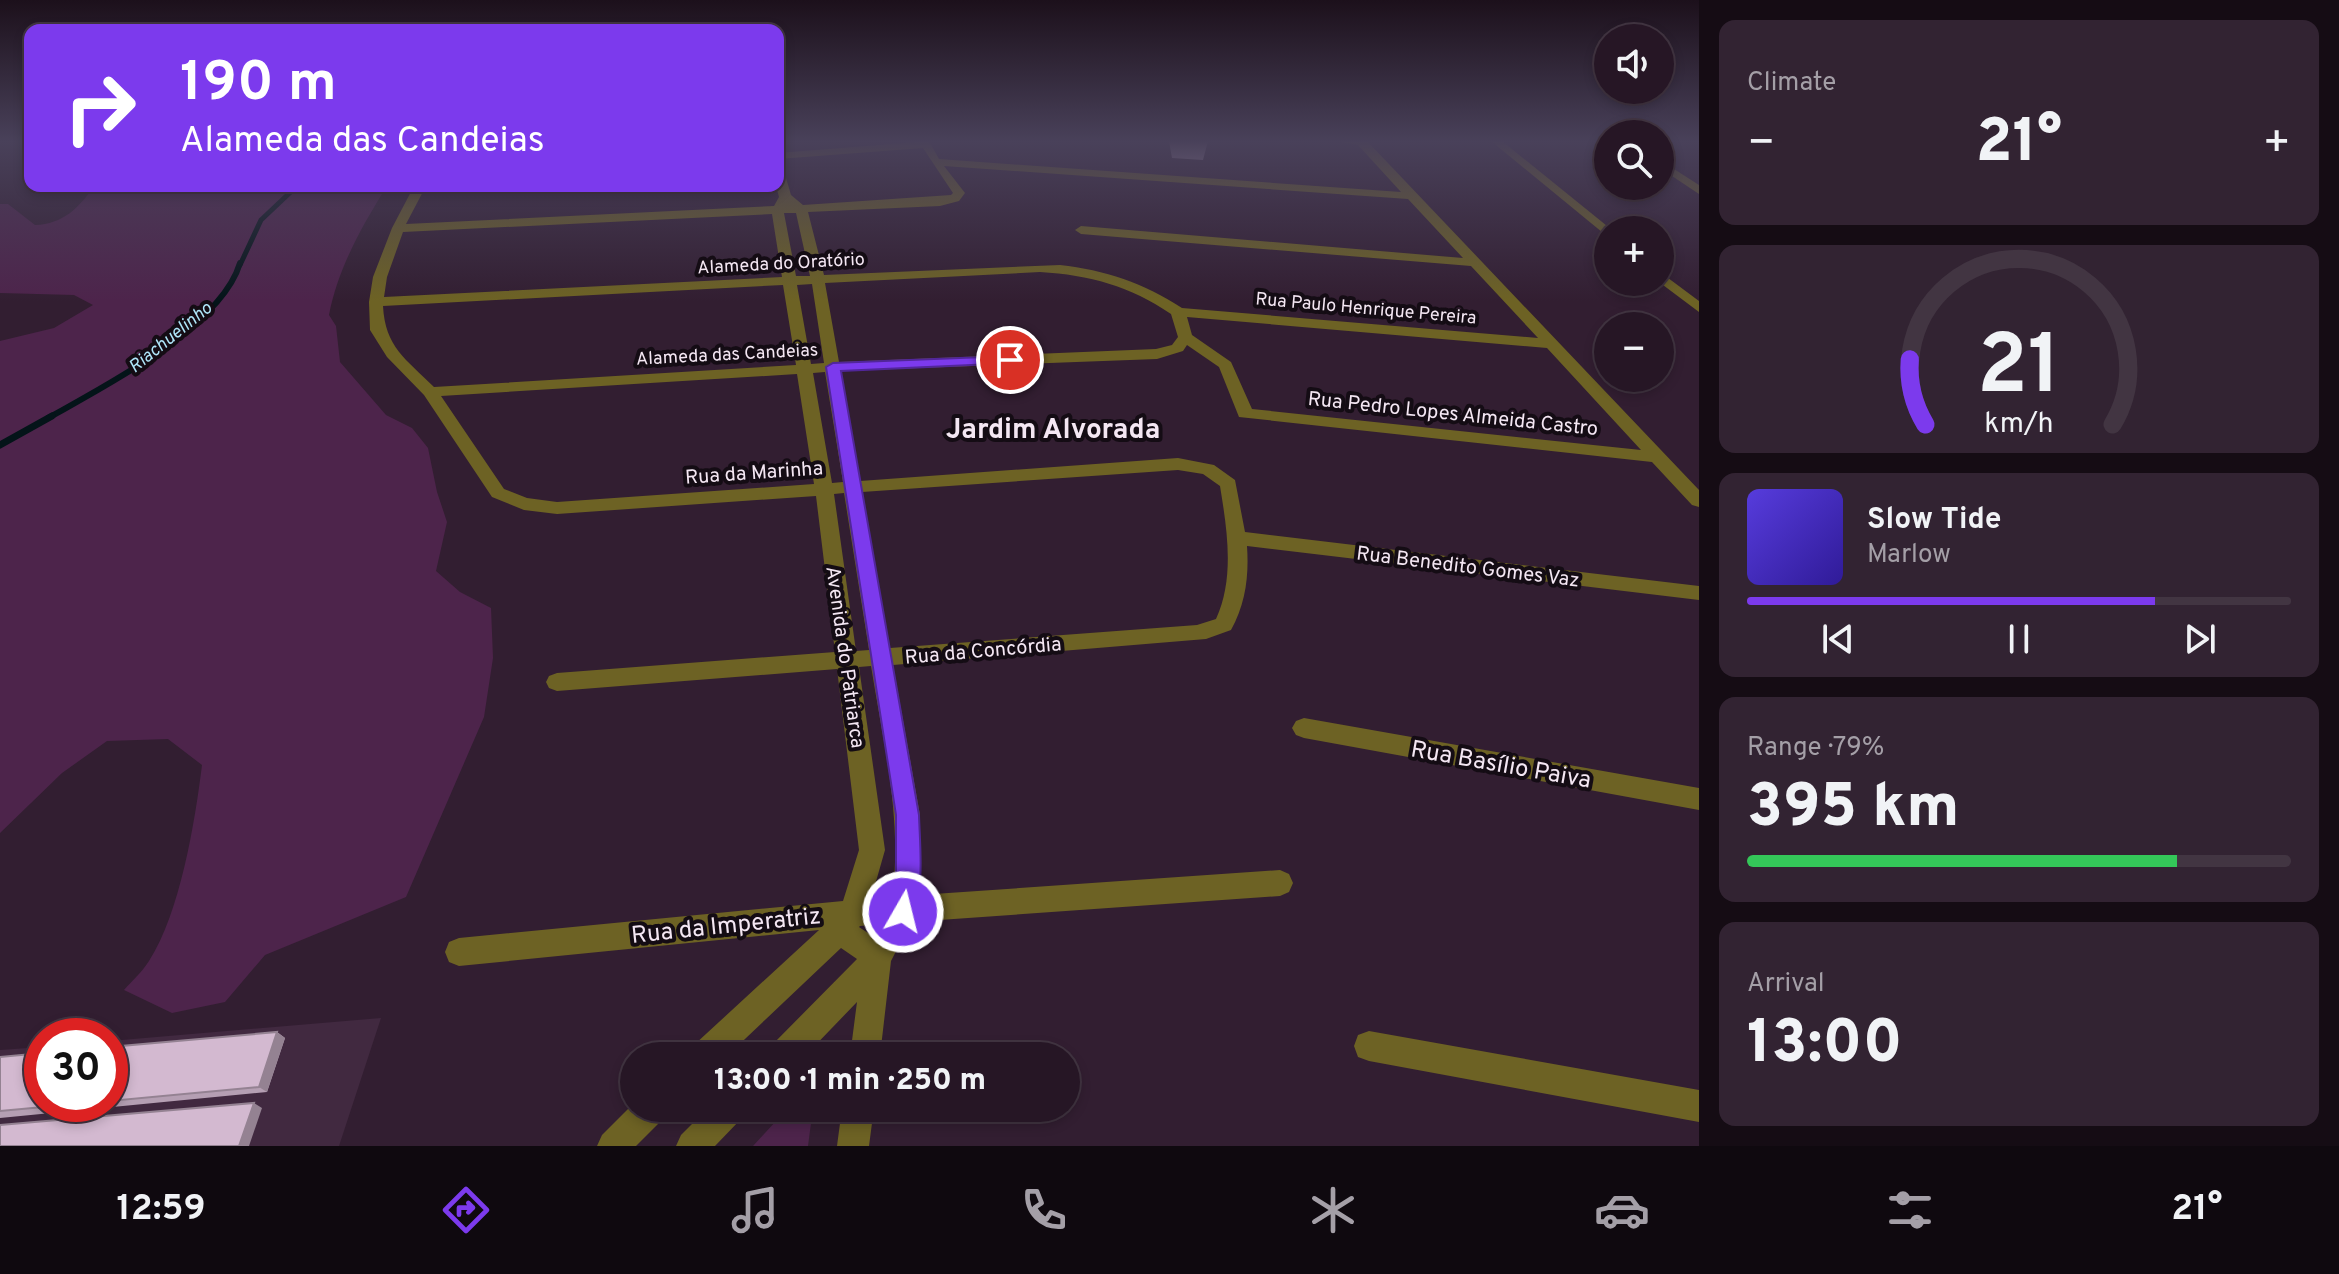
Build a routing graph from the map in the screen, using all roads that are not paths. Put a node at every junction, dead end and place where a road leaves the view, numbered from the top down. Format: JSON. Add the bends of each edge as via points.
{"nodes":[{"id":1,"x":416,"y":194,"type":"edge"},
{"id":2,"x":785,"y":194,"type":"edge"},
{"id":3,"x":958,"y":194,"type":"edge"},
{"id":4,"x":1392,"y":194,"type":"edge"},
{"id":5,"x":1561,"y":194,"type":"edge"},
{"id":6,"x":1413,"y":196,"type":"joint"},
{"id":7,"x":788,"y":206,"type":"junction"},
{"id":8,"x":1594,"y":222,"type":"edge"},
{"id":9,"x":398,"y":228,"type":"junction"},
{"id":10,"x":1081,"y":230,"type":"dead end"},
{"id":11,"x":1477,"y":263,"type":"junction"},
{"id":12,"x":818,"y":280,"type":"junction"},
{"id":13,"x":792,"y":281,"type":"junction"},
{"id":14,"x":1674,"y":287,"type":"edge"},
{"id":15,"x":376,"y":302,"type":"junction"},
{"id":16,"x":1699,"y":308,"type":"edge"},
{"id":17,"x":1178,"y":312,"type":"junction"},
{"id":18,"x":1185,"y":337,"type":"junction"},
{"id":19,"x":1550,"y":344,"type":"junction"},
{"id":20,"x":833,"y":367,"type":"junction"},
{"id":21,"x":804,"y":369,"type":"junction"},
{"id":22,"x":430,"y":392,"type":"junction"},
{"id":23,"x":1657,"y":457,"type":"junction"},
{"id":24,"x":853,"y":488,"type":"junction"},
{"id":25,"x":824,"y":489,"type":"junction"},
{"id":26,"x":1699,"y":501,"type":"edge"},
{"id":27,"x":1238,"y":538,"type":"junction"},
{"id":28,"x":1699,"y":593,"type":"edge"},
{"id":29,"x":880,"y":659,"type":"junction"},
{"id":30,"x":847,"y":662,"type":"junction"},
{"id":31,"x":557,"y":682,"type":"dead end"},
{"id":32,"x":1304,"y":728,"type":"dead end"},
{"id":33,"x":1699,"y":799,"type":"edge"},
{"id":34,"x":1280,"y":883,"type":"dead end"},
{"id":35,"x":903,"y":912,"type":"junction"},
{"id":36,"x":846,"y":922,"type":"junction"},
{"id":37,"x":459,"y":952,"type":"dead end"},
{"id":38,"x":877,"y":956,"type":"junction"},
{"id":39,"x":720,"y":1042,"type":"edge"},
{"id":40,"x":796,"y":1042,"type":"edge"},
{"id":41,"x":867,"y":1042,"type":"edge"},
{"id":42,"x":1369,"y":1046,"type":"dead end"},
{"id":43,"x":1699,"y":1106,"type":"edge"},
{"id":44,"x":638,"y":1122,"type":"edge"},
{"id":45,"x":716,"y":1122,"type":"edge"},
{"id":46,"x":856,"y":1122,"type":"edge"},
{"id":47,"x":613,"y":1146,"type":"edge"},
{"id":48,"x":692,"y":1146,"type":"edge"},
{"id":49,"x":853,"y":1146,"type":"edge"}],
"edges":[{"from":1,"to":9,"type":"street"},
{"from":2,"to":7,"type":"street","name":"Avenida do Patriarca"},
{"from":3,"to":7,"type":"street","via":[[940,202]]},
{"from":4,"to":6,"type":"street"},
{"from":5,"to":8,"type":"street"},
{"from":6,"to":11,"type":"street"},
{"from":7,"to":9,"type":"street"},
{"from":7,"to":12,"type":"street","name":"Avenida do Patriarca"},
{"from":7,"to":13,"type":"street","name":"Avenida do Patriarca"},
{"from":9,"to":15,"type":"street"},
{"from":10,"to":11,"type":"street"},
{"from":11,"to":19,"type":"street"},
{"from":12,"to":13,"type":"street","name":"Alameda do Oratório"},
{"from":12,"to":17,"type":"street","name":"Alameda do Oratório","via":[[1079,270],[1122,279]]},
{"from":12,"to":20,"type":"street","name":"Avenida do Patriarca"},
{"from":13,"to":15,"type":"street","name":"Alameda do Oratório"},
{"from":13,"to":21,"type":"street","name":"Avenida do Patriarca"},
{"from":14,"to":16,"type":"street"},
{"from":15,"to":22,"type":"street","name":"Rua da Marinha","via":[[377,330],[392,354]]},
{"from":17,"to":18,"type":"street"},
{"from":17,"to":19,"type":"street","name":"Rua Paulo Henrique Pereira"},
{"from":18,"to":20,"type":"street","name":"Alameda das Candeias","via":[[1178,348],[1157,354]]},
{"from":18,"to":23,"type":"street","name":"Rua Pedro Lopes Almeida Castro","via":[[1226,365],[1245,413]]},
{"from":19,"to":23,"type":"street"},
{"from":20,"to":21,"type":"street","name":"Alameda das Candeias"},
{"from":20,"to":24,"type":"street","name":"Avenida do Patriarca"},
{"from":21,"to":22,"type":"street","name":"Alameda das Candeias"},
{"from":21,"to":25,"type":"street","name":"Avenida do Patriarca"},
{"from":22,"to":25,"type":"street","name":"Rua da Marinha","via":[[498,493],[524,504],[557,508]]},
{"from":23,"to":26,"type":"street"},
{"from":24,"to":25,"type":"street","name":"Rua da Marinha"},
{"from":24,"to":27,"type":"street","name":"Rua da Marinha","via":[[1178,464],[1208,469],[1229,484]]},
{"from":24,"to":29,"type":"street","name":"Avenida do Patriarca"},
{"from":25,"to":30,"type":"street","name":"Avenida do Patriarca"},
{"from":27,"to":28,"type":"street","name":"Rua Benedito Gomes Vaz"},
{"from":27,"to":29,"type":"street","name":"Rua da Concórdia","via":[[1232,610],[1224,624],[1198,633]]},
{"from":29,"to":30,"type":"street","name":"Rua da Concórdia"},
{"from":29,"to":35,"type":"street","name":"Avenida do Patriarca","via":[[907,815]]},
{"from":30,"to":31,"type":"street","name":"Rua da Concórdia"},
{"from":30,"to":36,"type":"street","name":"Avenida do Patriarca","via":[[872,850]]},
{"from":32,"to":33,"type":"street","name":"Rua Basílio Paiva"},
{"from":34,"to":35,"type":"street","name":"Rua da Imperatriz"},
{"from":35,"to":36,"type":"street","name":"Rua da Imperatriz"},
{"from":35,"to":38,"type":"street","name":"Avenida do Patriarca"},
{"from":36,"to":37,"type":"street","name":"Rua da Imperatriz"},
{"from":36,"to":38,"type":"street"},
{"from":36,"to":39,"type":"street","name":"Avenida do Patriarca"},
{"from":38,"to":40,"type":"street","name":"Avenida do Patriarca"},
{"from":38,"to":41,"type":"street"},
{"from":42,"to":43,"type":"street"},
{"from":44,"to":47,"type":"street"},
{"from":45,"to":48,"type":"street"},
{"from":46,"to":49,"type":"street"}]}
